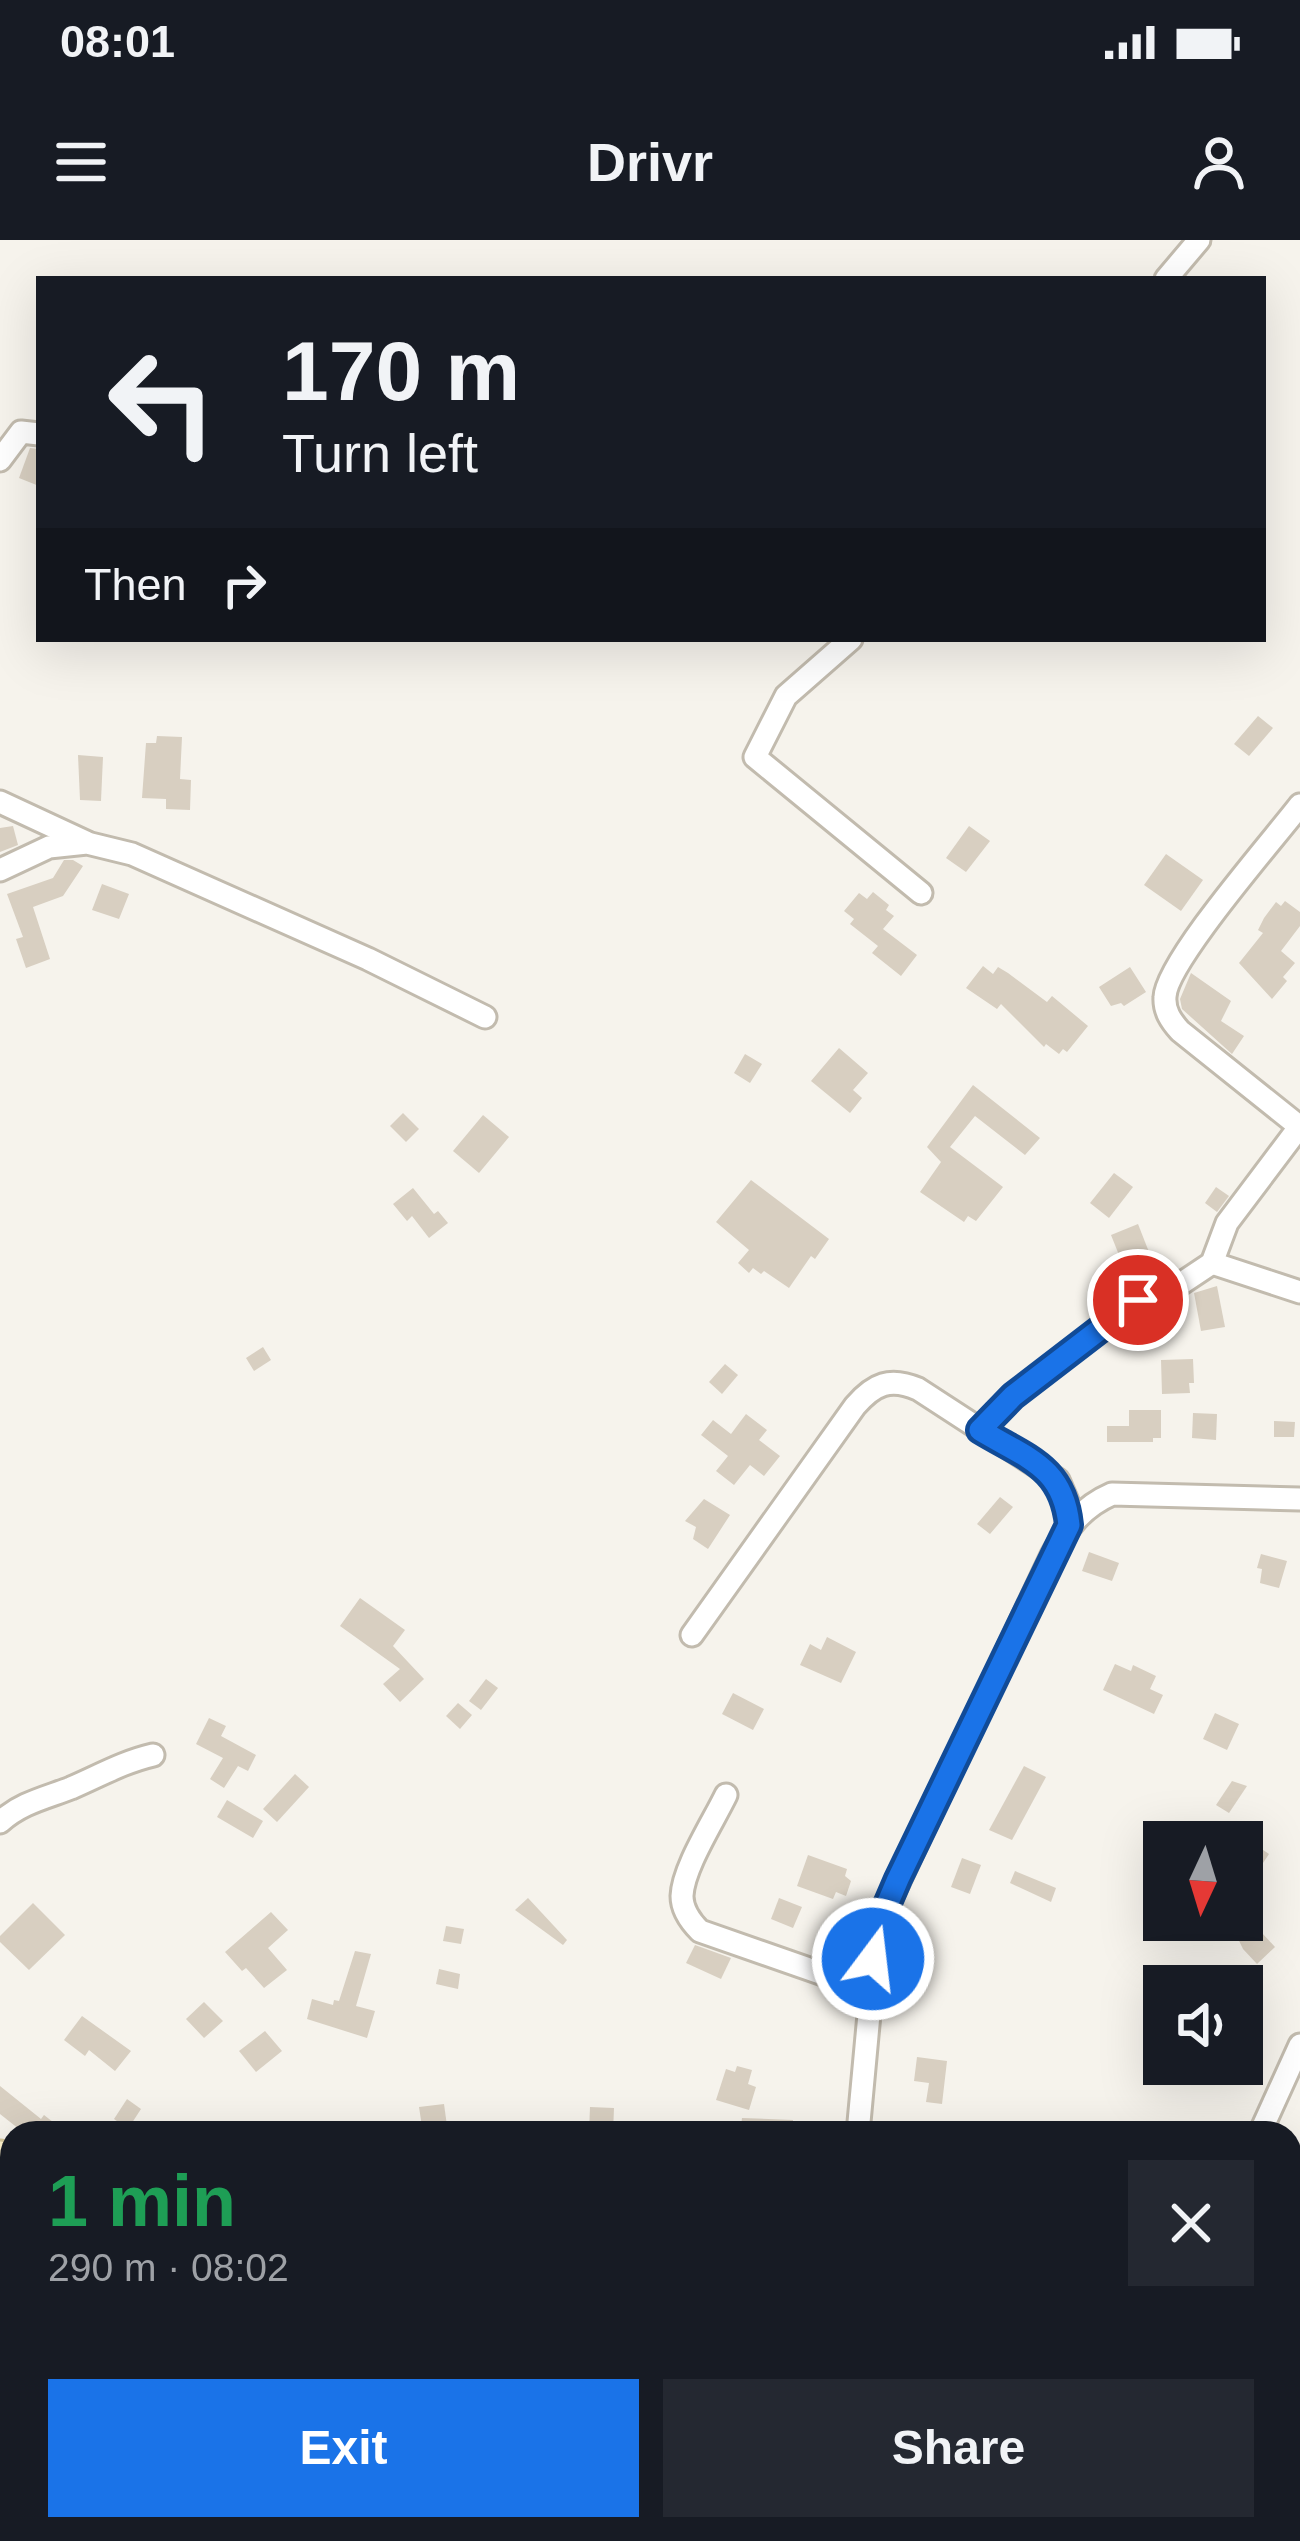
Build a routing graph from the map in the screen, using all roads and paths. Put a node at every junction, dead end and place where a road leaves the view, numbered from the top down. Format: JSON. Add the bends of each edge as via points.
{"nodes":[{"id":1,"x":1199,"y":240,"type":"edge"},
{"id":2,"x":1169,"y":276,"type":"edge"},
{"id":3,"x":36,"y":434,"type":"edge"},
{"id":4,"x":0,"y":460,"type":"edge"},
{"id":5,"x":848,"y":642,"type":"edge"},
{"id":6,"x":0,"y":802,"type":"edge"},
{"id":7,"x":1300,"y":805,"type":"edge"},
{"id":8,"x":86,"y":843,"type":"junction"},
{"id":9,"x":0,"y":870,"type":"edge"},
{"id":10,"x":921,"y":893,"type":"dead end"},
{"id":11,"x":485,"y":1017,"type":"dead end"},
{"id":12,"x":1300,"y":1127,"type":"edge"},
{"id":13,"x":1212,"y":1263,"type":"junction"},
{"id":14,"x":1300,"y":1292,"type":"edge"},
{"id":15,"x":980,"y":1430,"type":"junction"},
{"id":16,"x":1300,"y":1499,"type":"edge"},
{"id":17,"x":1069,"y":1525,"type":"junction"},
{"id":18,"x":692,"y":1635,"type":"dead end"},
{"id":19,"x":153,"y":1755,"type":"dead end"},
{"id":20,"x":726,"y":1795,"type":"dead end"},
{"id":21,"x":0,"y":1822,"type":"edge"},
{"id":22,"x":869,"y":1990,"type":"junction"},
{"id":23,"x":1300,"y":2045,"type":"edge"},
{"id":24,"x":858,"y":2121,"type":"edge"},
{"id":25,"x":1265,"y":2121,"type":"edge"}],
"edges":[{"from":1,"to":2,"type":"street"},
{"from":3,"to":4,"type":"street","via":[[21,432]]},
{"from":5,"to":10,"type":"street","via":[[786,696],[755,757]]},
{"from":6,"to":8,"type":"street"},
{"from":7,"to":12,"type":"street","via":[[1199,936],[1165,997],[1180,1030]]},
{"from":8,"to":9,"type":"street","via":[[49,847]]},
{"from":8,"to":11,"type":"street","via":[[151,863]]},
{"from":12,"to":13,"type":"street","via":[[1227,1223]]},
{"from":13,"to":14,"type":"street"},
{"from":13,"to":15,"type":"street","via":[[1138,1300]]},
{"from":15,"to":17,"type":"street","via":[[1058,1480]]},
{"from":15,"to":18,"type":"street","via":[[902,1382],[870,1389]]},
{"from":16,"to":17,"type":"street","via":[[1112,1494]]},
{"from":17,"to":22,"type":"street","via":[[898,1879],[877,1928]]},
{"from":19,"to":21,"type":"street","via":[[34,1800]]},
{"from":20,"to":22,"type":"street","via":[[682,1896],[691,1921],[700,1931]]},
{"from":22,"to":24,"type":"street"},
{"from":23,"to":25,"type":"street"}]}
